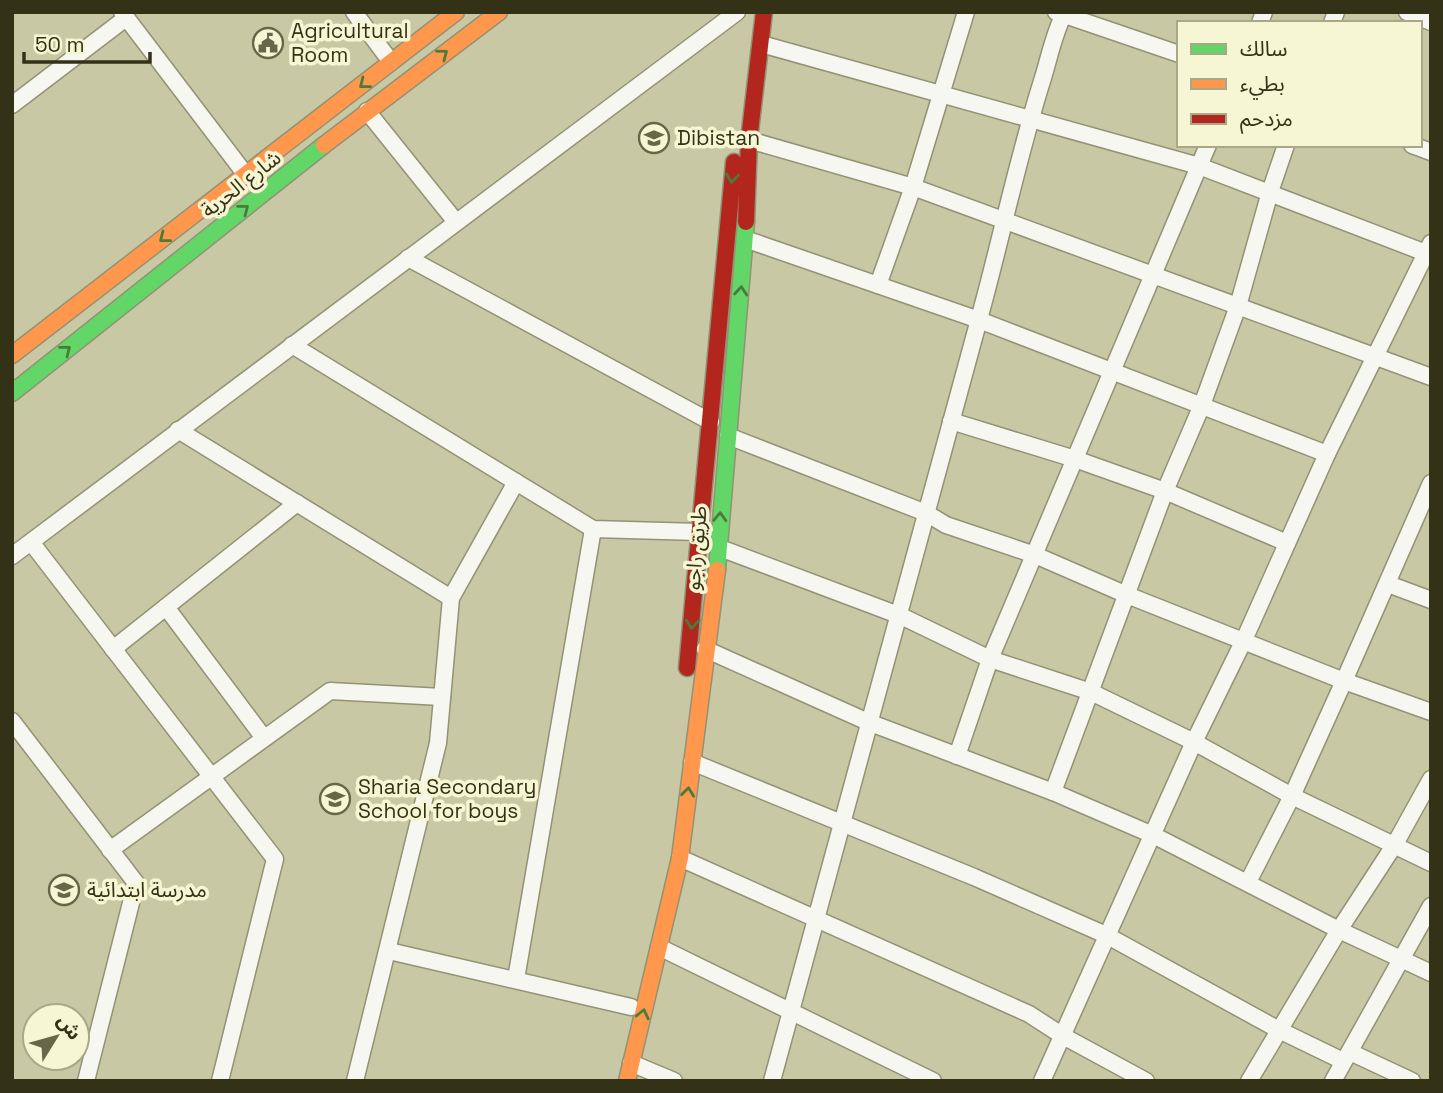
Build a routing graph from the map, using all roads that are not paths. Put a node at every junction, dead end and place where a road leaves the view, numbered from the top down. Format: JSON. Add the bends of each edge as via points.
{"nodes":[{"id":1,"x":354,"y":12,"type":"edge"},
{"id":2,"x":457,"y":12,"type":"edge"},
{"id":3,"x":737,"y":12,"type":"edge"},
{"id":4,"x":749,"y":12,"type":"edge"},
{"id":5,"x":764,"y":12,"type":"edge"},
{"id":6,"x":966,"y":12,"type":"edge"},
{"id":7,"x":1407,"y":12,"type":"edge"},
{"id":8,"x":1061,"y":13,"type":"edge"},
{"id":9,"x":124,"y":15,"type":"edge"},
{"id":10,"x":491,"y":15,"type":"edge"},
{"id":11,"x":1431,"y":22,"type":"edge"},
{"id":12,"x":761,"y":44,"type":"junction"},
{"id":13,"x":1177,"y":53,"type":"edge"},
{"id":14,"x":391,"y":62,"type":"junction"},
{"id":15,"x":941,"y":92,"type":"junction"},
{"id":16,"x":12,"y":105,"type":"edge"},
{"id":17,"x":367,"y":111,"type":"junction"},
{"id":18,"x":1030,"y":118,"type":"junction"},
{"id":19,"x":302,"y":131,"type":"junction"},
{"id":20,"x":749,"y":140,"type":"junction"},
{"id":21,"x":1207,"y":147,"type":"edge"},
{"id":22,"x":1285,"y":147,"type":"edge"},
{"id":23,"x":317,"y":150,"type":"junction"},
{"id":24,"x":1199,"y":166,"type":"junction"},
{"id":25,"x":246,"y":175,"type":"junction"},
{"id":26,"x":913,"y":187,"type":"junction"},
{"id":27,"x":1270,"y":192,"type":"junction"},
{"id":28,"x":1006,"y":221,"type":"junction"},
{"id":29,"x":456,"y":222,"type":"junction"},
{"id":30,"x":745,"y":239,"type":"junction"},
{"id":31,"x":1429,"y":250,"type":"edge"},
{"id":32,"x":408,"y":258,"type":"junction"},
{"id":33,"x":1153,"y":275,"type":"junction"},
{"id":34,"x":878,"y":285,"type":"junction"},
{"id":35,"x":1238,"y":306,"type":"junction"},
{"id":36,"x":978,"y":320,"type":"junction"},
{"id":37,"x":292,"y":345,"type":"junction"},
{"id":38,"x":12,"y":355,"type":"edge"},
{"id":39,"x":1376,"y":357,"type":"junction"},
{"id":40,"x":1112,"y":371,"type":"junction"},
{"id":41,"x":1431,"y":377,"type":"edge"},
{"id":42,"x":12,"y":393,"type":"edge"},
{"id":43,"x":1202,"y":405,"type":"junction"},
{"id":44,"x":951,"y":421,"type":"junction"},
{"id":45,"x":711,"y":422,"type":"junction"},
{"id":46,"x":178,"y":430,"type":"junction"},
{"id":47,"x":728,"y":436,"type":"junction"},
{"id":48,"x":1327,"y":454,"type":"junction"},
{"id":49,"x":1075,"y":459,"type":"junction"},
{"id":50,"x":516,"y":482,"type":"junction"},
{"id":51,"x":1430,"y":488,"type":"edge"},
{"id":52,"x":1164,"y":491,"type":"junction"},
{"id":53,"x":297,"y":503,"type":"junction"},
{"id":54,"x":926,"y":513,"type":"junction"},
{"id":55,"x":593,"y":529,"type":"junction"},
{"id":56,"x":699,"y":532,"type":"junction"},
{"id":57,"x":31,"y":542,"type":"junction"},
{"id":58,"x":1287,"y":543,"type":"junction"},
{"id":59,"x":720,"y":548,"type":"junction"},
{"id":60,"x":1034,"y":555,"type":"junction"},
{"id":61,"x":12,"y":556,"type":"edge"},
{"id":62,"x":1388,"y":584,"type":"junction"},
{"id":63,"x":1127,"y":595,"type":"junction"},
{"id":64,"x":451,"y":598,"type":"junction"},
{"id":65,"x":1431,"y":600,"type":"edge"},
{"id":66,"x":166,"y":607,"type":"junction"},
{"id":67,"x":901,"y":616,"type":"junction"},
{"id":68,"x":1244,"y":640,"type":"junction"},
{"id":69,"x":113,"y":649,"type":"junction"},
{"id":70,"x":705,"y":649,"type":"junction"},
{"id":71,"x":990,"y":659,"type":"junction"},
{"id":72,"x":1344,"y":681,"type":"junction"},
{"id":73,"x":1091,"y":692,"type":"junction"},
{"id":74,"x":442,"y":697,"type":"junction"},
{"id":75,"x":1431,"y":712,"type":"edge"},
{"id":76,"x":12,"y":721,"type":"edge"},
{"id":77,"x":869,"y":722,"type":"junction"},
{"id":78,"x":264,"y":738,"type":"junction"},
{"id":79,"x":1194,"y":742,"type":"junction"},
{"id":80,"x":957,"y":757,"type":"junction"},
{"id":81,"x":692,"y":762,"type":"junction"},
{"id":82,"x":211,"y":777,"type":"junction"},
{"id":83,"x":1431,"y":779,"type":"edge"},
{"id":84,"x":1053,"y":792,"type":"junction"},
{"id":85,"x":1292,"y":796,"type":"junction"},
{"id":86,"x":841,"y":824,"type":"junction"},
{"id":87,"x":1153,"y":835,"type":"junction"},
{"id":88,"x":1395,"y":844,"type":"junction"},
{"id":89,"x":110,"y":850,"type":"junction"},
{"id":90,"x":680,"y":858,"type":"junction"},
{"id":91,"x":1431,"y":863,"type":"edge"},
{"id":92,"x":1248,"y":882,"type":"junction"},
{"id":93,"x":1431,"y":906,"type":"edge"},
{"id":94,"x":817,"y":918,"type":"junction"},
{"id":95,"x":1339,"y":930,"type":"junction"},
{"id":96,"x":1106,"y":935,"type":"junction"},
{"id":97,"x":659,"y":947,"type":"junction"},
{"id":98,"x":389,"y":951,"type":"junction"},
{"id":99,"x":1402,"y":960,"type":"junction"},
{"id":100,"x":1431,"y":973,"type":"edge"},
{"id":101,"x":516,"y":979,"type":"junction"},
{"id":102,"x":631,"y":1007,"type":"junction"},
{"id":103,"x":792,"y":1010,"type":"junction"},
{"id":104,"x":1279,"y":1031,"type":"junction"},
{"id":105,"x":1063,"y":1036,"type":"junction"},
{"id":106,"x":1347,"y":1057,"type":"junction"},
{"id":107,"x":631,"y":1063,"type":"junction"},
{"id":108,"x":86,"y":1081,"type":"edge"},
{"id":109,"x":220,"y":1081,"type":"edge"},
{"id":110,"x":355,"y":1081,"type":"edge"},
{"id":111,"x":612,"y":1081,"type":"edge"},
{"id":112,"x":627,"y":1081,"type":"edge"},
{"id":113,"x":674,"y":1081,"type":"edge"},
{"id":114,"x":772,"y":1081,"type":"edge"},
{"id":115,"x":933,"y":1081,"type":"edge"},
{"id":116,"x":1042,"y":1081,"type":"edge"},
{"id":117,"x":1146,"y":1081,"type":"edge"},
{"id":118,"x":1249,"y":1081,"type":"edge"},
{"id":119,"x":1333,"y":1081,"type":"edge"},
{"id":120,"x":1412,"y":1081,"type":"edge"}],
"edges":[{"from":1,"to":14,"type":"street"},
{"from":2,"to":14,"type":"main road","name":"شارع الحرية"},
{"from":3,"to":29,"type":"street"},
{"from":4,"to":45,"type":"main road","name":"طريق راجو","one_way":true},
{"from":5,"to":12,"type":"main road","name":"طريق راجو"},
{"from":6,"to":15,"type":"street"},
{"from":7,"to":11,"type":"street"},
{"from":8,"to":13,"type":"street"},
{"from":8,"to":18,"type":"street"},
{"from":9,"to":16,"type":"street"},
{"from":9,"to":25,"type":"street"},
{"from":17,"to":10,"type":"main road","name":"شارع الحرية","one_way":true},
{"from":12,"to":15,"type":"street"},
{"from":12,"to":20,"type":"main road","name":"طريق راجو"},
{"from":14,"to":19,"type":"main road","name":"شارع الحرية","one_way":true},
{"from":15,"to":18,"type":"street"},
{"from":15,"to":26,"type":"street"},
{"from":17,"to":23,"type":"main road","name":"شارع الحرية"},
{"from":17,"to":29,"type":"street"},
{"from":18,"to":24,"type":"street"},
{"from":18,"to":28,"type":"street"},
{"from":19,"to":23,"type":"main road"},
{"from":19,"to":25,"type":"main road","name":"شارع الحرية"},
{"from":20,"to":26,"type":"street"},
{"from":20,"to":30,"type":"main road","name":"طريق راجو"},
{"from":21,"to":24,"type":"street"},
{"from":22,"to":27,"type":"street"},
{"from":42,"to":23,"type":"main road","name":"شارع الحرية","one_way":true},
{"from":24,"to":27,"type":"street"},
{"from":24,"to":33,"type":"street"},
{"from":25,"to":38,"type":"main road","name":"شارع الحرية","one_way":true},
{"from":26,"to":28,"type":"street"},
{"from":26,"to":34,"type":"street"},
{"from":27,"to":31,"type":"street"},
{"from":27,"to":35,"type":"street"},
{"from":28,"to":33,"type":"street"},
{"from":28,"to":36,"type":"street"},
{"from":29,"to":32,"type":"street"},
{"from":30,"to":34,"type":"street"},
{"from":47,"to":30,"type":"main road","name":"طريق راجو","one_way":true},
{"from":31,"to":39,"type":"street"},
{"from":32,"to":37,"type":"street"},
{"from":32,"to":45,"type":"street"},
{"from":33,"to":35,"type":"street"},
{"from":33,"to":40,"type":"street"},
{"from":34,"to":36,"type":"street"},
{"from":35,"to":39,"type":"street"},
{"from":35,"to":43,"type":"street"},
{"from":36,"to":40,"type":"street"},
{"from":36,"to":44,"type":"street"},
{"from":37,"to":46,"type":"street"},
{"from":37,"to":50,"type":"street"},
{"from":39,"to":41,"type":"street"},
{"from":39,"to":48,"type":"street"},
{"from":40,"to":43,"type":"street"},
{"from":40,"to":49,"type":"street"},
{"from":43,"to":48,"type":"street"},
{"from":43,"to":52,"type":"street"},
{"from":44,"to":49,"type":"street"},
{"from":44,"to":54,"type":"street"},
{"from":45,"to":56,"type":"main road","name":"طريق راجو"},
{"from":46,"to":53,"type":"street"},
{"from":46,"to":57,"type":"street"},
{"from":47,"to":54,"type":"street"},
{"from":59,"to":47,"type":"main road","name":"طريق راجو","one_way":true},
{"from":48,"to":58,"type":"street"},
{"from":49,"to":52,"type":"street"},
{"from":49,"to":60,"type":"street"},
{"from":50,"to":55,"type":"street"},
{"from":50,"to":64,"type":"street"},
{"from":51,"to":62,"type":"street"},
{"from":52,"to":58,"type":"street"},
{"from":52,"to":63,"type":"street"},
{"from":53,"to":64,"type":"street"},
{"from":53,"to":66,"type":"street"},
{"from":54,"to":60,"type":"street","via":[[946,525]]},
{"from":54,"to":67,"type":"street"},
{"from":55,"to":56,"type":"street"},
{"from":55,"to":101,"type":"street"},
{"from":56,"to":102,"type":"main road","name":"طريق راجو","one_way":true,"via":[[670,835]]},
{"from":57,"to":61,"type":"street"},
{"from":57,"to":69,"type":"street"},
{"from":58,"to":68,"type":"street"},
{"from":59,"to":67,"type":"street"},
{"from":59,"to":70,"type":"main road","name":"طريق راجو"},
{"from":60,"to":63,"type":"street"},
{"from":60,"to":71,"type":"street"},
{"from":62,"to":65,"type":"street"},
{"from":62,"to":72,"type":"street"},
{"from":63,"to":68,"type":"street"},
{"from":63,"to":73,"type":"street"},
{"from":64,"to":74,"type":"street"},
{"from":66,"to":69,"type":"street"},
{"from":66,"to":78,"type":"street"},
{"from":67,"to":71,"type":"street"},
{"from":67,"to":77,"type":"street"},
{"from":68,"to":72,"type":"street"},
{"from":68,"to":79,"type":"street"},
{"from":69,"to":82,"type":"street"},
{"from":70,"to":77,"type":"street"},
{"from":70,"to":81,"type":"main road","name":"طريق راجو"},
{"from":71,"to":73,"type":"street"},
{"from":71,"to":80,"type":"street"},
{"from":72,"to":75,"type":"street"},
{"from":72,"to":85,"type":"street"},
{"from":73,"to":79,"type":"street"},
{"from":73,"to":84,"type":"street"},
{"from":74,"to":78,"type":"street","via":[[330,691]]},
{"from":74,"to":98,"type":"street","via":[[438,743]]},
{"from":76,"to":89,"type":"street"},
{"from":77,"to":80,"type":"street"},
{"from":77,"to":86,"type":"street"},
{"from":78,"to":82,"type":"street"},
{"from":79,"to":85,"type":"street"},
{"from":79,"to":87,"type":"street"},
{"from":80,"to":84,"type":"street"},
{"from":81,"to":86,"type":"street"},
{"from":90,"to":81,"type":"main road","name":"طريق راجو","one_way":true},
{"from":82,"to":89,"type":"street"},
{"from":82,"to":109,"type":"street","via":[[275,859]]},
{"from":83,"to":88,"type":"street"},
{"from":84,"to":87,"type":"street"},
{"from":85,"to":88,"type":"street"},
{"from":85,"to":92,"type":"street"},
{"from":86,"to":94,"type":"street"},
{"from":86,"to":96,"type":"street"},
{"from":87,"to":92,"type":"street"},
{"from":87,"to":96,"type":"street"},
{"from":88,"to":91,"type":"street"},
{"from":88,"to":95,"type":"street"},
{"from":89,"to":108,"type":"street","via":[[136,883]]},
{"from":90,"to":94,"type":"street"},
{"from":90,"to":97,"type":"main road","name":"طريق راجو"},
{"from":92,"to":95,"type":"street"},
{"from":93,"to":99,"type":"street"},
{"from":94,"to":103,"type":"street"},
{"from":94,"to":105,"type":"street","via":[[1029,1014]]},
{"from":95,"to":99,"type":"street"},
{"from":95,"to":104,"type":"street"},
{"from":96,"to":104,"type":"street"},
{"from":96,"to":105,"type":"street"},
{"from":97,"to":103,"type":"street"},
{"from":107,"to":97,"type":"main road","name":"طريق راجو","one_way":true},
{"from":98,"to":101,"type":"street"},
{"from":98,"to":110,"type":"street"},
{"from":99,"to":100,"type":"street"},
{"from":99,"to":106,"type":"street"},
{"from":101,"to":102,"type":"street"},
{"from":102,"to":111,"type":"main road","name":"طريق راجو"},
{"from":103,"to":114,"type":"street"},
{"from":103,"to":115,"type":"street"},
{"from":104,"to":106,"type":"street"},
{"from":104,"to":118,"type":"street"},
{"from":105,"to":116,"type":"street"},
{"from":105,"to":117,"type":"street"},
{"from":106,"to":119,"type":"street"},
{"from":106,"to":120,"type":"street"},
{"from":107,"to":112,"type":"main road","name":"طريق راجو"},
{"from":107,"to":113,"type":"street"}]}
